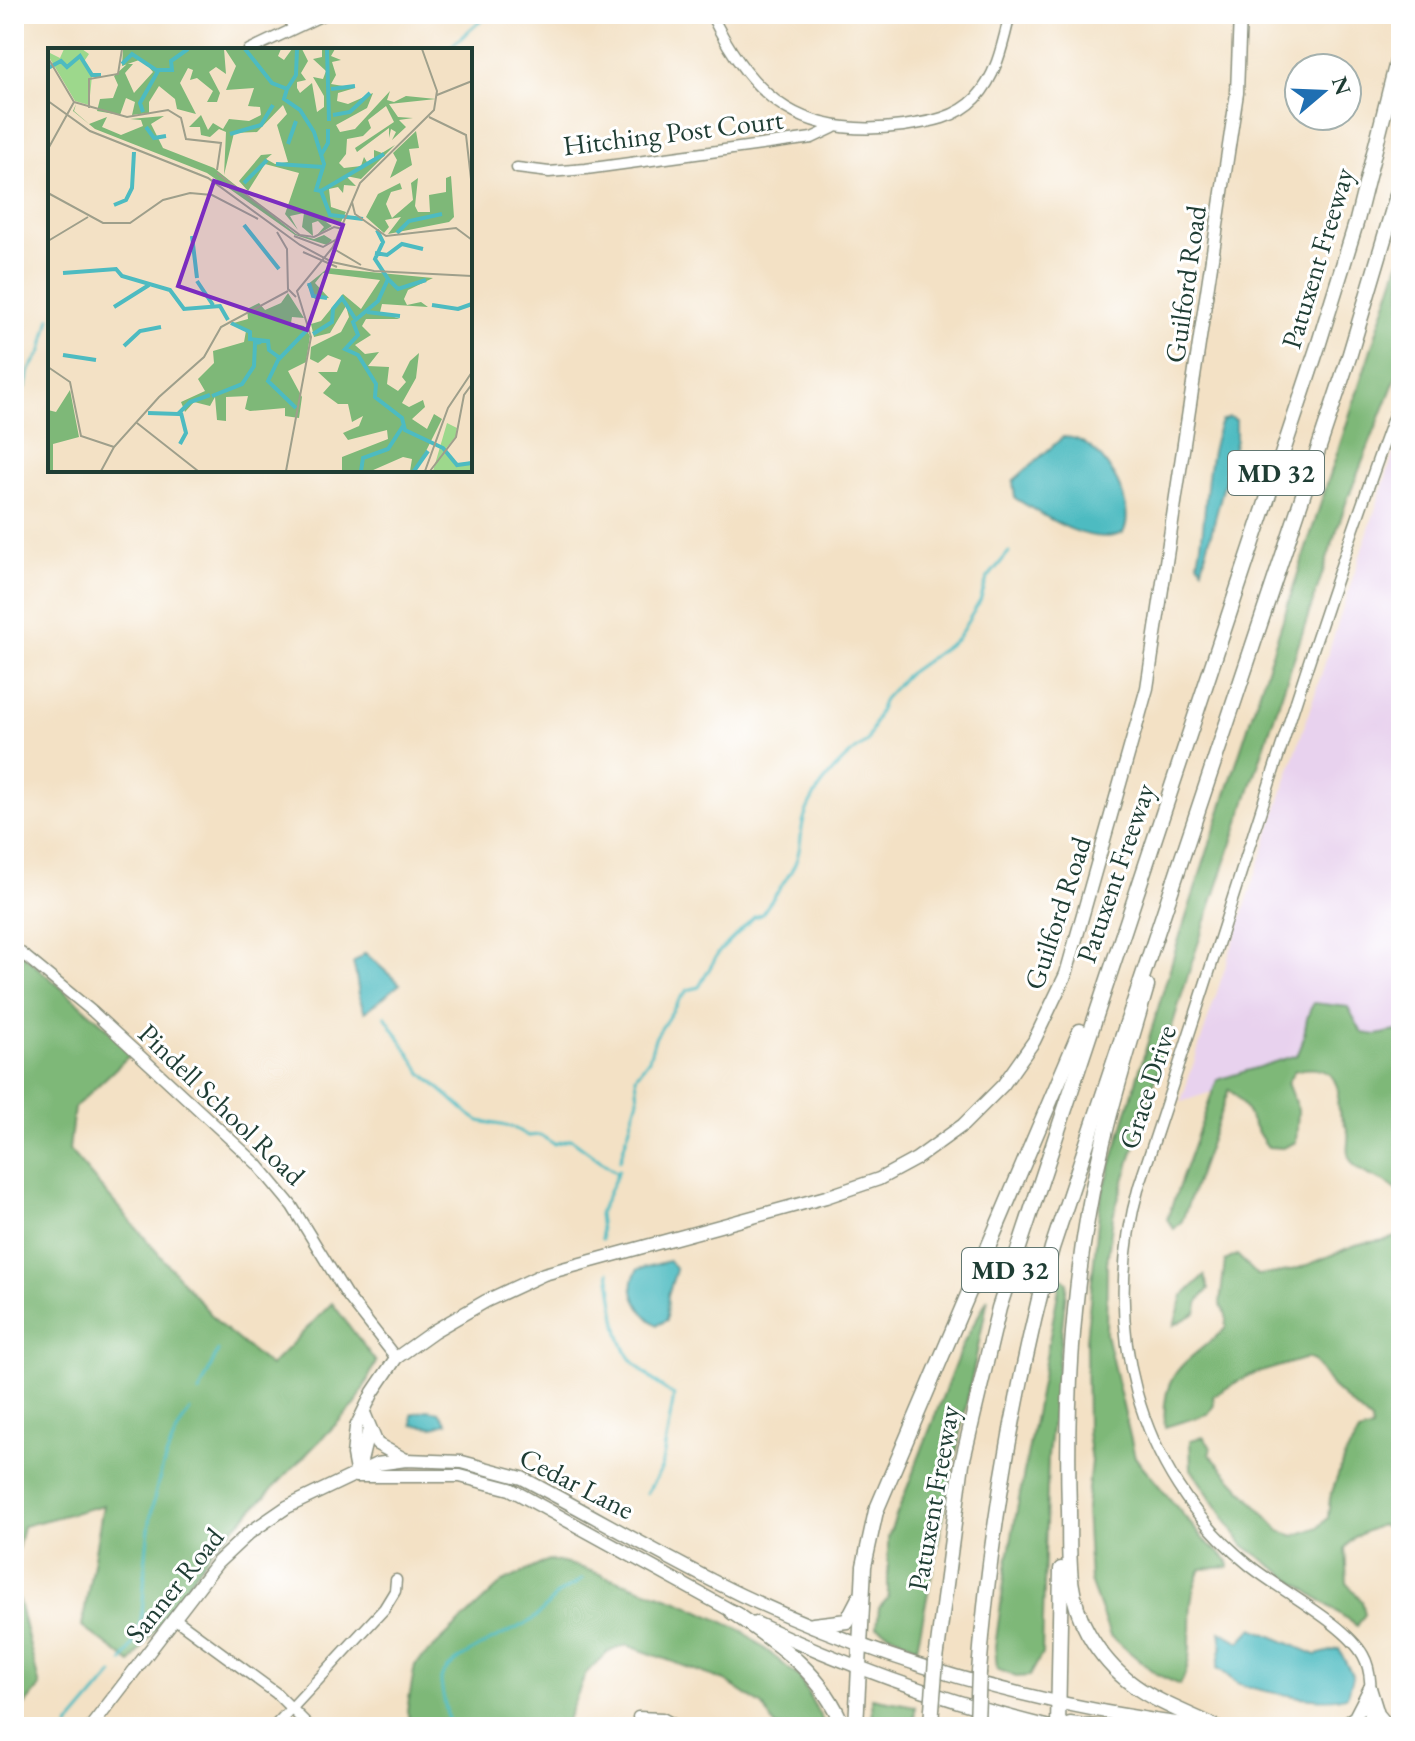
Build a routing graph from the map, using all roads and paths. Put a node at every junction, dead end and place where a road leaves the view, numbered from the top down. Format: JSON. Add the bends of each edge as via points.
{"nodes":[{"id":1,"x":286,"y":14,"type":"edge"},
{"id":2,"x":325,"y":14,"type":"edge"},
{"id":3,"x":711,"y":14,"type":"edge"},
{"id":4,"x":1010,"y":14,"type":"edge"},
{"id":5,"x":1240,"y":14,"type":"edge"},
{"id":6,"x":294,"y":28,"type":"junction"},
{"id":7,"x":1401,"y":46,"type":"edge"},
{"id":8,"x":253,"y":48,"type":"edge"},
{"id":9,"x":833,"y":128,"type":"junction"},
{"id":10,"x":517,"y":168,"type":"dead end"},
{"id":11,"x":1401,"y":182,"type":"edge"},
{"id":12,"x":1401,"y":396,"type":"edge"},
{"id":13,"x":1222,"y":738,"type":"junction"},
{"id":14,"x":1135,"y":894,"type":"junction"},
{"id":15,"x":14,"y":947,"type":"edge"},
{"id":16,"x":396,"y":1358,"type":"junction"},
{"id":17,"x":367,"y":1421,"type":"junction"},
{"id":18,"x":406,"y":1460,"type":"junction"},
{"id":19,"x":357,"y":1476,"type":"junction"},
{"id":20,"x":1067,"y":1480,"type":"junction"},
{"id":21,"x":396,"y":1580,"type":"dead end"},
{"id":22,"x":863,"y":1590,"type":"junction"},
{"id":23,"x":732,"y":1612,"type":"junction"},
{"id":24,"x":174,"y":1618,"type":"junction"},
{"id":25,"x":813,"y":1625,"type":"junction"},
{"id":26,"x":860,"y":1645,"type":"junction"},
{"id":27,"x":858,"y":1669,"type":"junction"},
{"id":28,"x":1370,"y":1688,"type":"junction"},
{"id":29,"x":1058,"y":1703,"type":"junction"},
{"id":30,"x":291,"y":1707,"type":"junction"},
{"id":31,"x":638,"y":1717,"type":"dead end"},
{"id":32,"x":977,"y":1724,"type":"edge"},
{"id":33,"x":91,"y":1727,"type":"edge"},
{"id":34,"x":274,"y":1727,"type":"edge"},
{"id":35,"x":310,"y":1727,"type":"edge"},
{"id":36,"x":679,"y":1727,"type":"edge"},
{"id":37,"x":843,"y":1727,"type":"edge"},
{"id":38,"x":856,"y":1727,"type":"edge"},
{"id":39,"x":931,"y":1727,"type":"edge"},
{"id":40,"x":1050,"y":1727,"type":"edge"},
{"id":41,"x":1059,"y":1727,"type":"edge"},
{"id":42,"x":1102,"y":1727,"type":"edge"},
{"id":43,"x":1206,"y":1727,"type":"edge"},
{"id":44,"x":1216,"y":1727,"type":"edge"},
{"id":45,"x":1339,"y":1727,"type":"edge"},
{"id":46,"x":1368,"y":1727,"type":"edge"},
{"id":47,"x":1389,"y":1727,"type":"edge"}],
"edges":[{"from":1,"to":6,"type":"street"},
{"from":2,"to":6,"type":"street"},
{"from":3,"to":9,"type":"street","via":[[730,52],[753,80],[787,107]]},
{"from":4,"to":9,"type":"street","via":[[984,87],[954,114],[879,129]]},
{"from":5,"to":16,"type":"main road","name":"Guilford Road","via":[[1230,139],[1147,688],[1066,974],[1034,1041],[975,1114],[897,1170],[826,1197],[544,1274],[463,1314]]},
{"from":6,"to":8,"type":"street"},
{"from":7,"to":14,"type":"highway","name":"Patuxent Freeway","number":"MD 32","via":[[1323,334]]},
{"from":9,"to":10,"type":"street","name":"Hitching Post Court","via":[[812,138],[586,169]]},
{"from":11,"to":13,"type":"highway","name":"Patuxent Freeway","number":"MD 32","via":[[1353,345]]},
{"from":12,"to":28,"type":"street","name":"Grace Drive","via":[[1291,711],[1139,1186],[1121,1291],[1131,1375],[1169,1472],[1228,1547],[1351,1639],[1366,1661]]},
{"from":13,"to":20,"type":"highway","via":[[1097,1169],[1076,1301]]},
{"from":13,"to":32,"type":"highway","name":"Patuxent Freeway","number":"MD 32","bridge":true,"via":[[1033,1320],[1002,1468]]},
{"from":14,"to":22,"type":"highway","via":[[884,1488],[868,1538]]},
{"from":14,"to":39,"type":"highway","name":"Patuxent Freeway","number":"MD 32","bridge":true,"via":[[1019,1239],[987,1354],[962,1463]]},
{"from":15,"to":16,"type":"street","name":"Pindell School Road","via":[[93,1012],[257,1164]]},
{"from":16,"to":17,"type":"main road","name":"Guilford Road","via":[[373,1392]]},
{"from":17,"to":18,"type":"main road","via":[[384,1449]]},
{"from":17,"to":19,"type":"main road","name":"Guilford Road","via":[[356,1427]]},
{"from":18,"to":19,"type":"main road","name":"Cedar Lane","via":[[377,1464]]},
{"from":18,"to":25,"type":"main road","name":"Cedar Lane","via":[[462,1462],[522,1478],[741,1595]]},
{"from":19,"to":23,"type":"main road","name":"Cedar Lane","via":[[433,1474],[510,1489]]},
{"from":19,"to":24,"type":"main road","name":"Sanner Road","via":[[303,1498],[257,1527],[217,1563]]},
{"from":20,"to":29,"type":"highway"},
{"from":20,"to":44,"type":"highway","via":[[1069,1574],[1077,1610],[1091,1638],[1134,1688]]},
{"from":21,"to":30,"type":"street","via":[[384,1609]]},
{"from":22,"to":25,"type":"highway","via":[[847,1621]]},
{"from":22,"to":26,"type":"highway"},
{"from":23,"to":27,"type":"main road","name":"Cedar Lane"},
{"from":23,"to":37,"type":"highway","via":[[781,1645],[812,1675]]},
{"from":24,"to":30,"type":"street"},
{"from":24,"to":33,"type":"main road","name":"Sanner Road"},
{"from":25,"to":26,"type":"main road","name":"Cedar Lane"},
{"from":26,"to":27,"type":"highway"},
{"from":26,"to":29,"type":"main road","name":"Cedar Lane","via":[[926,1669]]},
{"from":27,"to":38,"type":"highway"},
{"from":27,"to":40,"type":"main road","name":"Cedar Lane"},
{"from":28,"to":45,"type":"main road","via":[[1355,1717]]},
{"from":28,"to":46,"type":"street","name":"Grace Drive"},
{"from":28,"to":47,"type":"main road","via":[[1378,1714]]},
{"from":29,"to":41,"type":"highway"},
{"from":29,"to":43,"type":"main road","name":"Cedar Lane"},
{"from":30,"to":34,"type":"street"},
{"from":30,"to":35,"type":"street"},
{"from":31,"to":36,"type":"street","via":[[662,1718]]},
{"from":41,"to":42,"type":"main road"}]}
